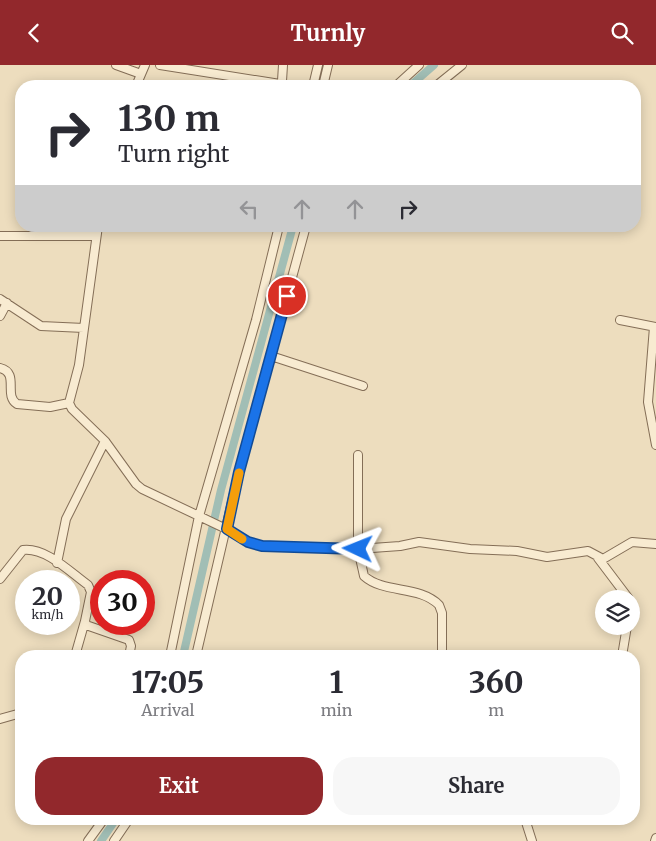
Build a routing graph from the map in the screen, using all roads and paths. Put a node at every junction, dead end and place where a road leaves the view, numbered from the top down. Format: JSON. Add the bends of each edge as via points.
{"nodes":[{"id":1,"x":116,"y":65,"type":"edge"},
{"id":2,"x":145,"y":65,"type":"edge"},
{"id":3,"x":160,"y":65,"type":"edge"},
{"id":4,"x":283,"y":65,"type":"edge"},
{"id":5,"x":318,"y":65,"type":"edge"},
{"id":6,"x":328,"y":65,"type":"edge"},
{"id":7,"x":419,"y":65,"type":"edge"},
{"id":8,"x":462,"y":65,"type":"edge"},
{"id":9,"x":189,"y":67,"type":"edge"},
{"id":10,"x":141,"y":73,"type":"junction"},
{"id":11,"x":138,"y":80,"type":"edge"},
{"id":12,"x":259,"y":80,"type":"edge"},
{"id":13,"x":282,"y":80,"type":"edge"},
{"id":14,"x":315,"y":80,"type":"edge"},
{"id":15,"x":325,"y":80,"type":"edge"},
{"id":16,"x":403,"y":80,"type":"edge"},
{"id":17,"x":443,"y":80,"type":"edge"},
{"id":18,"x":97,"y":232,"type":"edge"},
{"id":19,"x":278,"y":232,"type":"edge"},
{"id":20,"x":304,"y":232,"type":"edge"},
{"id":21,"x":0,"y":236,"type":"edge"},
{"id":22,"x":96,"y":236,"type":"junction"},
{"id":23,"x":3,"y":301,"type":"edge"},
{"id":24,"x":0,"y":316,"type":"edge"},
{"id":25,"x":620,"y":320,"type":"dead end"},
{"id":26,"x":655,"y":327,"type":"edge"},
{"id":27,"x":84,"y":328,"type":"junction"},
{"id":28,"x":271,"y":356,"type":"junction"},
{"id":29,"x":0,"y":368,"type":"edge"},
{"id":30,"x":363,"y":386,"type":"dead end"},
{"id":31,"x":69,"y":403,"type":"junction"},
{"id":32,"x":105,"y":441,"type":"junction"},
{"id":33,"x":656,"y":445,"type":"edge"},
{"id":34,"x":358,"y":455,"type":"dead end"},
{"id":35,"x":202,"y":517,"type":"junction"},
{"id":36,"x":225,"y":528,"type":"junction"},
{"id":37,"x":656,"y":544,"type":"edge"},
{"id":38,"x":358,"y":549,"type":"junction"},
{"id":39,"x":598,"y":558,"type":"junction"},
{"id":40,"x":57,"y":563,"type":"junction"},
{"id":41,"x":0,"y":579,"type":"edge"},
{"id":42,"x":622,"y":590,"type":"edge"},
{"id":43,"x":85,"y":621,"type":"junction"},
{"id":44,"x":626,"y":635,"type":"edge"},
{"id":45,"x":77,"y":650,"type":"edge"},
{"id":46,"x":130,"y":650,"type":"edge"},
{"id":47,"x":171,"y":650,"type":"edge"},
{"id":48,"x":197,"y":650,"type":"edge"},
{"id":49,"x":442,"y":650,"type":"edge"},
{"id":50,"x":623,"y":650,"type":"edge"},
{"id":51,"x":15,"y":715,"type":"edge"},
{"id":52,"x":0,"y":719,"type":"edge"},
{"id":53,"x":100,"y":825,"type":"edge"},
{"id":54,"x":125,"y":825,"type":"edge"},
{"id":55,"x":527,"y":825,"type":"edge"},
{"id":56,"x":88,"y":841,"type":"edge"},
{"id":57,"x":114,"y":841,"type":"edge"},
{"id":58,"x":532,"y":841,"type":"edge"}],
"edges":[{"from":1,"to":10,"type":"street"},
{"from":2,"to":10,"type":"street"},
{"from":3,"to":9,"type":"street"},
{"from":4,"to":13,"type":"street"},
{"from":5,"to":14,"type":"street"},
{"from":6,"to":15,"type":"street"},
{"from":7,"to":16,"type":"street"},
{"from":8,"to":17,"type":"street"},
{"from":9,"to":12,"type":"street"},
{"from":10,"to":11,"type":"street"},
{"from":18,"to":22,"type":"street"},
{"from":19,"to":35,"type":"street"},
{"from":20,"to":28,"type":"street"},
{"from":21,"to":22,"type":"street"},
{"from":22,"to":27,"type":"street"},
{"from":23,"to":24,"type":"street"},
{"from":23,"to":27,"type":"street","via":[[41,326]]},
{"from":25,"to":26,"type":"street"},
{"from":26,"to":33,"type":"street","via":[[648,402]]},
{"from":27,"to":31,"type":"street"},
{"from":28,"to":30,"type":"street"},
{"from":28,"to":36,"type":"street"},
{"from":29,"to":31,"type":"street","via":[[11,376],[11,396],[17,404],[50,407]]},
{"from":31,"to":32,"type":"street"},
{"from":32,"to":35,"type":"street","via":[[136,484]]},
{"from":32,"to":40,"type":"street","via":[[66,519]]},
{"from":34,"to":38,"type":"street"},
{"from":35,"to":36,"type":"street"},
{"from":35,"to":47,"type":"street"},
{"from":36,"to":38,"type":"street","via":[[248,542],[262,546]]},
{"from":36,"to":48,"type":"street"},
{"from":37,"to":39,"type":"street","via":[[632,542],[608,557]]},
{"from":38,"to":39,"type":"street","via":[[419,542],[547,557],[588,551]]},
{"from":38,"to":49,"type":"street","via":[[364,575],[369,580],[424,595],[439,605]]},
{"from":39,"to":42,"type":"street"},
{"from":40,"to":41,"type":"street","via":[[35,551],[23,550]]},
{"from":40,"to":43,"type":"street","via":[[88,585],[91,592]]},
{"from":43,"to":45,"type":"street"},
{"from":43,"to":46,"type":"street","via":[[91,627],[129,640]]},
{"from":44,"to":50,"type":"street"},
{"from":51,"to":52,"type":"street"},
{"from":53,"to":56,"type":"street"},
{"from":54,"to":57,"type":"street"},
{"from":55,"to":58,"type":"street"}]}
